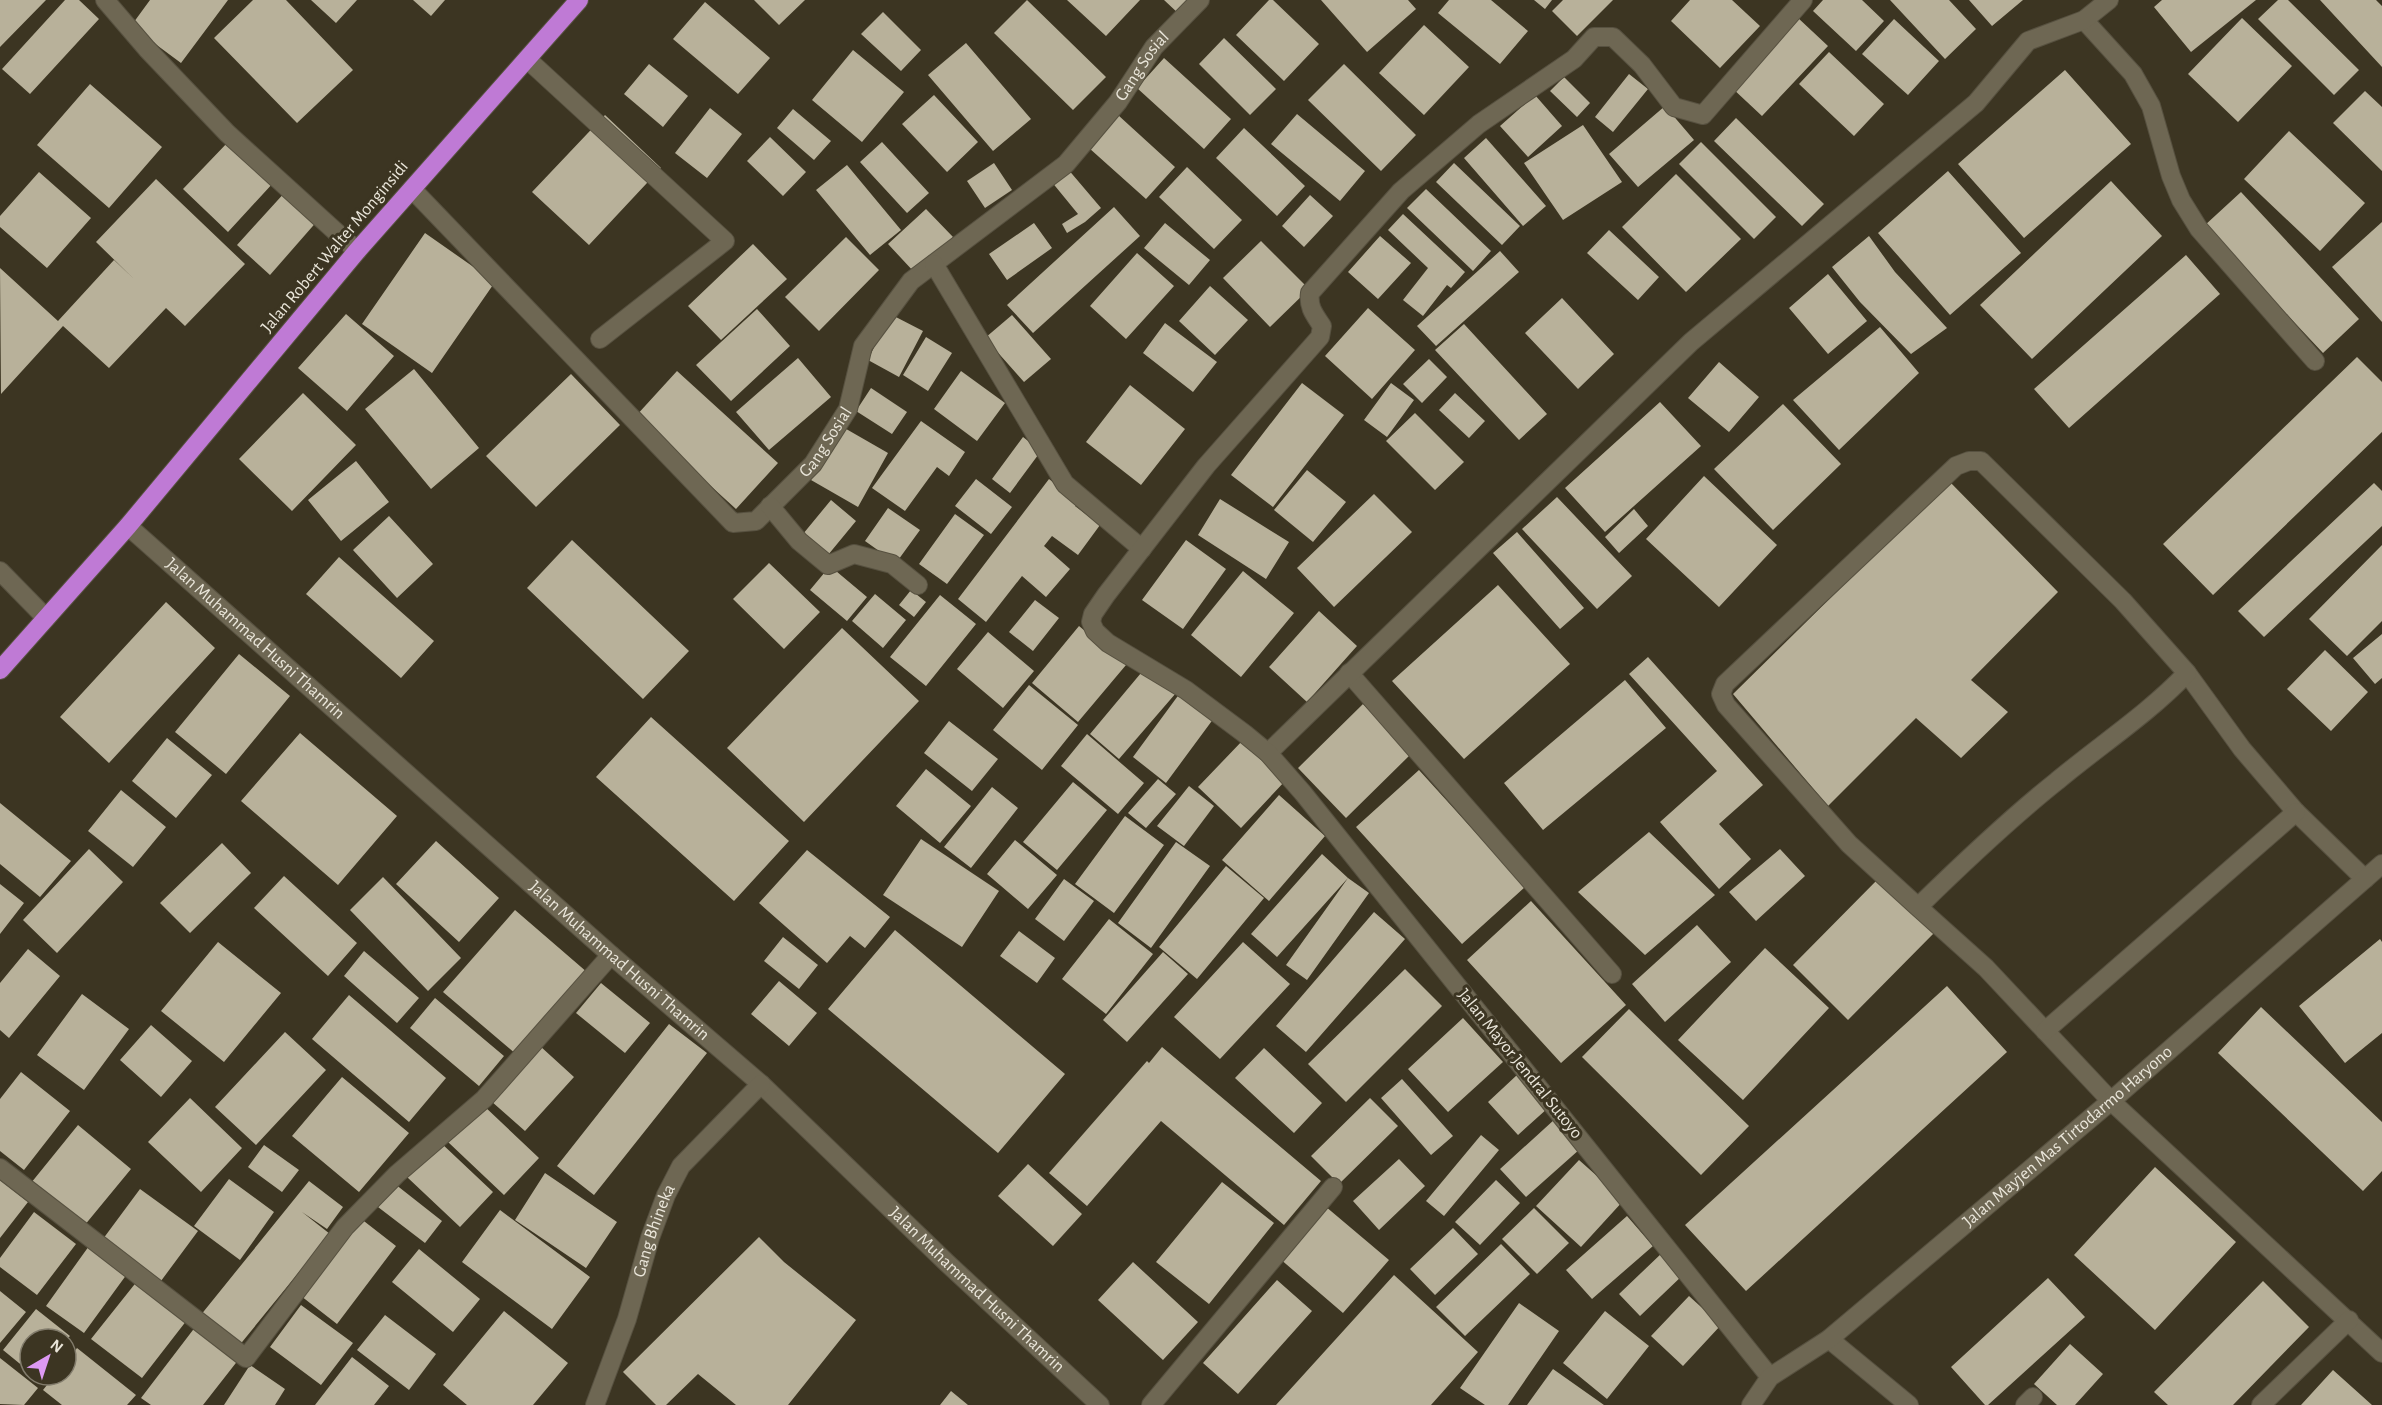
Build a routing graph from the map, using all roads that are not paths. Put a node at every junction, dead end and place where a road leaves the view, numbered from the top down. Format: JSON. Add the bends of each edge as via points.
{"nodes":[{"id":1,"x":105,"y":0,"type":"edge"},
{"id":2,"x":579,"y":0,"type":"edge"},
{"id":3,"x":1200,"y":0,"type":"edge"},
{"id":4,"x":1803,"y":0,"type":"edge"},
{"id":5,"x":2109,"y":0,"type":"edge"},
{"id":6,"x":2084,"y":20,"type":"junction"},
{"id":7,"x":527,"y":59,"type":"junction"},
{"id":8,"x":412,"y":189,"type":"junction"},
{"id":9,"x":357,"y":251,"type":"junction"},
{"id":10,"x":934,"y":264,"type":"junction"},
{"id":11,"x":600,"y":339,"type":"dead end"},
{"id":12,"x":2315,"y":361,"type":"dead end"},
{"id":13,"x":771,"y":506,"type":"junction"},
{"id":14,"x":128,"y":526,"type":"junction"},
{"id":15,"x":1142,"y":549,"type":"junction"},
{"id":16,"x":0,"y":571,"type":"edge"},
{"id":17,"x":918,"y":585,"type":"dead end"},
{"id":18,"x":46,"y":618,"type":"junction"},
{"id":19,"x":0,"y":670,"type":"edge"},
{"id":20,"x":1349,"y":673,"type":"junction"},
{"id":21,"x":2187,"y":673,"type":"junction"},
{"id":22,"x":1268,"y":753,"type":"junction"},
{"id":23,"x":2296,"y":812,"type":"junction"},
{"id":24,"x":2382,"y":864,"type":"edge"},
{"id":25,"x":2365,"y":879,"type":"junction"},
{"id":26,"x":1918,"y":907,"type":"junction"},
{"id":27,"x":611,"y":956,"type":"junction"},
{"id":28,"x":1612,"y":974,"type":"dead end"},
{"id":29,"x":2045,"y":1031,"type":"junction"},
{"id":30,"x":761,"y":1084,"type":"junction"},
{"id":31,"x":2111,"y":1101,"type":"junction"},
{"id":32,"x":0,"y":1168,"type":"edge"},
{"id":33,"x":1333,"y":1186,"type":"dead end"},
{"id":34,"x":2349,"y":1320,"type":"junction"},
{"id":35,"x":1828,"y":1339,"type":"junction"},
{"id":36,"x":2382,"y":1353,"type":"edge"},
{"id":37,"x":1770,"y":1377,"type":"junction"},
{"id":38,"x":595,"y":1405,"type":"edge"},
{"id":39,"x":1100,"y":1405,"type":"edge"},
{"id":40,"x":1151,"y":1405,"type":"edge"},
{"id":41,"x":1751,"y":1405,"type":"edge"},
{"id":42,"x":1909,"y":1405,"type":"edge"},
{"id":43,"x":2261,"y":1405,"type":"edge"}],
"edges":[{"from":1,"to":9,"type":"street","via":[[227,133]]},
{"from":2,"to":7,"type":"highway","name":"Jalan Robert Walter Monginsidi"},
{"from":3,"to":10,"type":"street","name":"Gang Sosial","via":[[1154,47],[1118,102],[1066,164]]},
{"from":4,"to":15,"type":"street","name":"Jalan Mayor Jendral Sutoyo","via":[[1703,114],[1674,107],[1642,65],[1613,37],[1594,37],[1574,59],[1479,124],[1401,191],[1321,278],[1310,293],[1309,302],[1322,326],[1320,337],[1206,466]]},
{"from":5,"to":6,"type":"street"},
{"from":6,"to":12,"type":"street","via":[[2133,75],[2151,106],[2171,176],[2199,229]]},
{"from":6,"to":20,"type":"street","via":[[2028,41],[1976,104],[1691,342]]},
{"from":7,"to":8,"type":"highway","name":"Jalan Robert Walter Monginsidi"},
{"from":7,"to":11,"type":"street","via":[[725,242]]},
{"from":8,"to":9,"type":"highway","name":"Jalan Robert Walter Monginsidi"},
{"from":8,"to":13,"type":"street","name":"Gang Sosial","via":[[733,523],[756,521]]},
{"from":9,"to":14,"type":"highway","name":"Jalan Robert Walter Monginsidi"},
{"from":10,"to":13,"type":"street","name":"Gang Sosial","via":[[911,281],[863,346],[848,409],[813,464]]},
{"from":10,"to":15,"type":"street","via":[[1065,484]]},
{"from":13,"to":17,"type":"street","via":[[799,541],[828,565],[854,554],[892,564]]},
{"from":14,"to":18,"type":"highway","name":"Jalan Robert Walter Monginsidi"},
{"from":14,"to":27,"type":"street","name":"Jalan Muhammad Husni Thamrin"},
{"from":15,"to":22,"type":"street","name":"Jalan Mayor Jendral Sutoyo","via":[[1093,614],[1095,631],[1186,690]]},
{"from":16,"to":18,"type":"street"},
{"from":18,"to":19,"type":"highway","name":"Jalan Robert Walter Monginsidi"},
{"from":20,"to":22,"type":"street"},
{"from":20,"to":28,"type":"street"},
{"from":21,"to":23,"type":"street","via":[[2242,749]]},
{"from":21,"to":26,"type":"street","via":[[1988,840]]},
{"from":21,"to":26,"type":"street","via":[[2123,601],[1981,460],[1956,466],[1725,684],[1721,694],[1726,705],[1849,844]]},
{"from":22,"to":37,"type":"street","name":"Jalan Mayor Jendral Sutoyo"},
{"from":23,"to":25,"type":"street"},
{"from":23,"to":29,"type":"street"},
{"from":24,"to":25,"type":"street","name":"Jalan Mayjen Mas Tirtodarmo Haryono"},
{"from":25,"to":31,"type":"street","name":"Jalan Mayjen Mas Tirtodarmo Haryono"},
{"from":26,"to":29,"type":"street","via":[[1986,968]]},
{"from":27,"to":30,"type":"street","name":"Jalan Muhammad Husni Thamrin"},
{"from":27,"to":32,"type":"street","via":[[484,1099],[397,1174],[345,1227],[246,1358]]},
{"from":29,"to":31,"type":"street"},
{"from":30,"to":38,"type":"street","name":"Gang Bhineka","via":[[681,1166],[650,1238],[627,1319]]},
{"from":30,"to":39,"type":"street","name":"Jalan Muhammad Husni Thamrin"},
{"from":31,"to":34,"type":"street"},
{"from":31,"to":35,"type":"street","name":"Jalan Mayjen Mas Tirtodarmo Haryono"},
{"from":33,"to":40,"type":"street"},
{"from":34,"to":36,"type":"street"},
{"from":34,"to":43,"type":"street"},
{"from":35,"to":37,"type":"street","name":"Jalan Mayjen Mas Tirtodarmo Haryono"},
{"from":35,"to":42,"type":"street"},
{"from":37,"to":41,"type":"street","name":"Jalan Mayjen Mas Tirtodarmo Haryono"}]}
